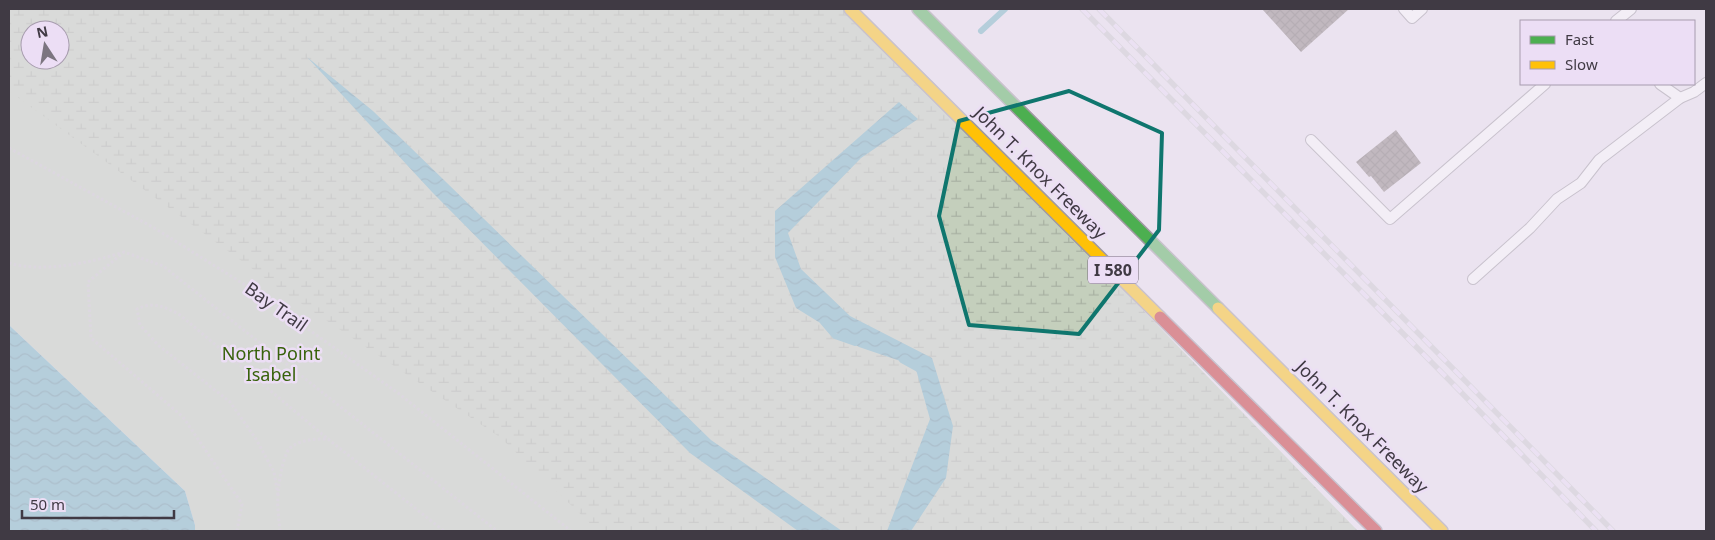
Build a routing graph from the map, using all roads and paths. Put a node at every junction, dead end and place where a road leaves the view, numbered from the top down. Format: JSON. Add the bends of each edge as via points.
{"nodes":[{"id":1,"x":850,"y":9,"type":"edge"},
{"id":2,"x":918,"y":9,"type":"edge"},
{"id":3,"x":1404,"y":9,"type":"edge"},
{"id":4,"x":1422,"y":9,"type":"edge"},
{"id":5,"x":1631,"y":9,"type":"edge"},
{"id":6,"x":1617,"y":20,"type":"edge"},
{"id":7,"x":1706,"y":83,"type":"edge"},
{"id":8,"x":1544,"y":85,"type":"edge"},
{"id":9,"x":1661,"y":85,"type":"edge"},
{"id":10,"x":1680,"y":98,"type":"junction"},
{"id":11,"x":1312,"y":140,"type":"dead end"},
{"id":12,"x":9,"y":148,"type":"edge"},
{"id":13,"x":124,"y":252,"type":"junction"},
{"id":14,"x":9,"y":263,"type":"edge"},
{"id":15,"x":1473,"y":279,"type":"dead end"},
{"id":16,"x":328,"y":439,"type":"junction"},
{"id":17,"x":278,"y":495,"type":"junction"},
{"id":18,"x":237,"y":531,"type":"edge"},
{"id":19,"x":280,"y":531,"type":"edge"},
{"id":20,"x":444,"y":531,"type":"edge"},
{"id":21,"x":497,"y":531,"type":"edge"},
{"id":22,"x":571,"y":531,"type":"edge"},
{"id":23,"x":1376,"y":531,"type":"edge"},
{"id":24,"x":1442,"y":531,"type":"edge"}],
"edges":[{"from":1,"to":23,"type":"highway","name":"John T. Knox Freeway","number":"I 580"},
{"from":2,"to":24,"type":"highway","name":"John T. Knox Freeway","number":"I 580"},
{"from":3,"to":4,"type":"lane","via":[[1412,18]]},
{"from":5,"to":6,"type":"lane"},
{"from":7,"to":10,"type":"lane"},
{"from":8,"to":11,"type":"lane","via":[[1390,219]]},
{"from":9,"to":10,"type":"lane"},
{"from":10,"to":15,"type":"lane","via":[[1599,160],[1581,183],[1557,199]]},
{"from":12,"to":22,"type":"path","name":"Bay Trail","via":[[156,230],[250,288],[398,393]]},
{"from":13,"to":14,"type":"path","via":[[62,266]]},
{"from":13,"to":18,"type":"path","via":[[88,282],[91,338],[183,417],[242,504]]},
{"from":13,"to":21,"type":"path","via":[[163,266]]},
{"from":16,"to":17,"type":"path","via":[[308,440],[289,448]]},
{"from":16,"to":17,"type":"path","via":[[180,315],[164,306],[146,304],[137,309],[140,326],[158,345],[230,402],[274,472]]},
{"from":16,"to":20,"type":"path"},
{"from":17,"to":19,"type":"path"}]}
